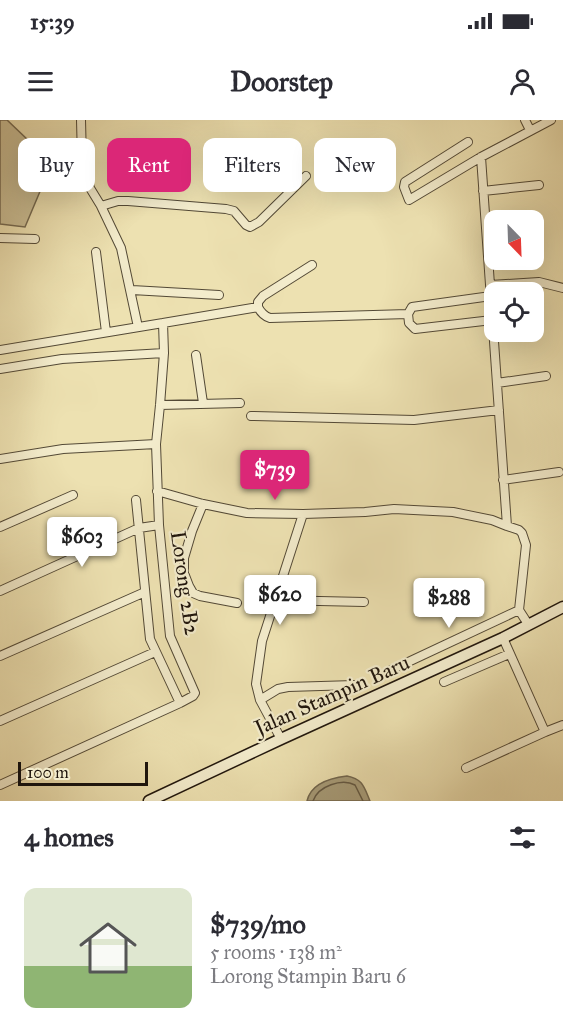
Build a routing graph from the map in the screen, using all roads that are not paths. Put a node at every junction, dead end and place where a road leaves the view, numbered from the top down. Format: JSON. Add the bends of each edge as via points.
{"nodes":[{"id":1,"x":81,"y":120,"type":"edge"},
{"id":2,"x":525,"y":120,"type":"edge"},
{"id":3,"x":551,"y":120,"type":"edge"},
{"id":4,"x":530,"y":130,"type":"junction"},
{"id":5,"x":468,"y":142,"type":"dead end"},
{"id":6,"x":481,"y":157,"type":"junction"},
{"id":7,"x":306,"y":176,"type":"dead end"},
{"id":8,"x":539,"y":185,"type":"dead end"},
{"id":9,"x":483,"y":191,"type":"junction"},
{"id":10,"x":101,"y":206,"type":"junction"},
{"id":11,"x":0,"y":238,"type":"edge"},
{"id":12,"x":35,"y":240,"type":"dead end"},
{"id":13,"x":96,"y":252,"type":"dead end"},
{"id":14,"x":312,"y":265,"type":"dead end"},
{"id":15,"x":490,"y":282,"type":"edge"},
{"id":16,"x":544,"y":283,"type":"edge"},
{"id":17,"x":563,"y":288,"type":"edge"},
{"id":18,"x":132,"y":290,"type":"junction"},
{"id":19,"x":219,"y":295,"type":"dead end"},
{"id":20,"x":484,"y":297,"type":"edge"},
{"id":21,"x":258,"y":306,"type":"junction"},
{"id":22,"x":408,"y":314,"type":"junction"},
{"id":23,"x":484,"y":321,"type":"edge"},
{"id":24,"x":163,"y":323,"type":"junction"},
{"id":25,"x":138,"y":327,"type":"junction"},
{"id":26,"x":106,"y":332,"type":"junction"},
{"id":27,"x":494,"y":342,"type":"edge"},
{"id":28,"x":0,"y":350,"type":"edge"},
{"id":29,"x":164,"y":353,"type":"junction"},
{"id":30,"x":196,"y":356,"type":"dead end"},
{"id":31,"x":0,"y":369,"type":"edge"},
{"id":32,"x":546,"y":376,"type":"dead end"},
{"id":33,"x":497,"y":383,"type":"junction"},
{"id":34,"x":203,"y":403,"type":"junction"},
{"id":35,"x":240,"y":403,"type":"dead end"},
{"id":36,"x":160,"y":405,"type":"junction"},
{"id":37,"x":499,"y":410,"type":"junction"},
{"id":38,"x":251,"y":416,"type":"dead end"},
{"id":39,"x":156,"y":444,"type":"junction"},
{"id":40,"x":0,"y":459,"type":"edge"},
{"id":41,"x":559,"y":472,"type":"dead end"},
{"id":42,"x":503,"y":480,"type":"junction"},
{"id":43,"x":158,"y":491,"type":"junction"},
{"id":44,"x":73,"y":495,"type":"dead end"},
{"id":45,"x":135,"y":500,"type":"dead end"},
{"id":46,"x":203,"y":504,"type":"junction"},
{"id":47,"x":303,"y":514,"type":"junction"},
{"id":48,"x":159,"y":525,"type":"junction"},
{"id":49,"x":507,"y":526,"type":"junction"},
{"id":50,"x":0,"y":527,"type":"edge"},
{"id":51,"x":139,"y":528,"type":"junction"},
{"id":52,"x":0,"y":591,"type":"edge"},
{"id":53,"x":145,"y":592,"type":"junction"},
{"id":54,"x":275,"y":600,"type":"junction"},
{"id":55,"x":364,"y":602,"type":"dead end"},
{"id":56,"x":237,"y":603,"type":"dead end"},
{"id":57,"x":563,"y":607,"type":"edge"},
{"id":58,"x":519,"y":610,"type":"junction"},
{"id":59,"x":528,"y":624,"type":"junction"},
{"id":60,"x":502,"y":638,"type":"junction"},
{"id":61,"x":155,"y":652,"type":"junction"},
{"id":62,"x":509,"y":654,"type":"junction"},
{"id":63,"x":0,"y":656,"type":"edge"},
{"id":64,"x":389,"y":671,"type":"dead end"},
{"id":65,"x":444,"y":682,"type":"dead end"},
{"id":66,"x":354,"y":686,"type":"dead end"},
{"id":67,"x":260,"y":700,"type":"junction"},
{"id":68,"x":180,"y":703,"type":"junction"},
{"id":69,"x":0,"y":721,"type":"edge"},
{"id":70,"x":563,"y":725,"type":"edge"},
{"id":71,"x":545,"y":732,"type":"junction"},
{"id":72,"x":281,"y":739,"type":"junction"},
{"id":73,"x":466,"y":768,"type":"dead end"},
{"id":74,"x":0,"y":785,"type":"edge"},
{"id":75,"x":149,"y":801,"type":"edge"}],
"edges":[{"from":1,"to":10,"type":"street","via":[[82,160],[90,188]]},
{"from":2,"to":4,"type":"street"},
{"from":3,"to":4,"type":"street"},
{"from":4,"to":6,"type":"street"},
{"from":5,"to":6,"type":"street","via":[[405,182],[409,200]]},
{"from":6,"to":9,"type":"street"},
{"from":7,"to":10,"type":"street","via":[[259,222],[250,226],[225,208],[128,201]]},
{"from":8,"to":9,"type":"street"},
{"from":9,"to":15,"type":"street"},
{"from":10,"to":18,"type":"street","via":[[121,248]]},
{"from":11,"to":12,"type":"street"},
{"from":13,"to":26,"type":"street"},
{"from":14,"to":21,"type":"street","via":[[263,296]]},
{"from":16,"to":17,"type":"street"},
{"from":18,"to":19,"type":"street"},
{"from":18,"to":25,"type":"street"},
{"from":20,"to":22,"type":"street","via":[[412,307]]},
{"from":21,"to":22,"type":"street","via":[[270,318]]},
{"from":21,"to":24,"type":"street"},
{"from":22,"to":23,"type":"street","via":[[415,329]]},
{"from":24,"to":25,"type":"street"},
{"from":24,"to":29,"type":"street","name":"Lorong 2B2"},
{"from":25,"to":26,"type":"street"},
{"from":26,"to":28,"type":"street"},
{"from":27,"to":33,"type":"street"},
{"from":29,"to":31,"type":"street","via":[[62,359]]},
{"from":29,"to":36,"type":"street","name":"Lorong 2B2"},
{"from":30,"to":34,"type":"street"},
{"from":32,"to":33,"type":"street"},
{"from":33,"to":37,"type":"street"},
{"from":34,"to":35,"type":"street"},
{"from":34,"to":36,"type":"street"},
{"from":36,"to":39,"type":"street","name":"Lorong 2B2"},
{"from":37,"to":38,"type":"street","via":[[414,420]]},
{"from":37,"to":42,"type":"street"},
{"from":39,"to":40,"type":"street","via":[[63,449]]},
{"from":39,"to":43,"type":"street","name":"Lorong 2B2"},
{"from":41,"to":42,"type":"street"},
{"from":42,"to":49,"type":"street"},
{"from":43,"to":46,"type":"street"},
{"from":43,"to":48,"type":"street","name":"Lorong 2B2"},
{"from":44,"to":50,"type":"street"},
{"from":45,"to":51,"type":"street"},
{"from":46,"to":47,"type":"street","via":[[247,513]]},
{"from":46,"to":56,"type":"street","via":[[184,558],[184,573],[193,592],[200,596]]},
{"from":47,"to":49,"type":"street","via":[[406,509],[453,512]]},
{"from":47,"to":54,"type":"street"},
{"from":48,"to":51,"type":"street"},
{"from":48,"to":68,"type":"street","name":"Lorong 2B2","via":[[170,636],[195,693]]},
{"from":49,"to":58,"type":"street","via":[[519,530],[526,544]]},
{"from":51,"to":52,"type":"street"},
{"from":51,"to":53,"type":"street"},
{"from":53,"to":61,"type":"street"},
{"from":53,"to":63,"type":"street"},
{"from":54,"to":55,"type":"street"},
{"from":54,"to":67,"type":"street","via":[[258,662],[256,684]]},
{"from":57,"to":59,"type":"street","name":"Jalan Stampin Baru"},
{"from":58,"to":59,"type":"street"},
{"from":58,"to":64,"type":"street"},
{"from":59,"to":60,"type":"street","name":"Jalan Stampin Baru"},
{"from":60,"to":62,"type":"street"},
{"from":60,"to":72,"type":"street","name":"Jalan Stampin Baru"},
{"from":61,"to":68,"type":"street"},
{"from":61,"to":69,"type":"street"},
{"from":62,"to":65,"type":"street"},
{"from":62,"to":71,"type":"street"},
{"from":66,"to":67,"type":"street","via":[[288,687]]},
{"from":67,"to":72,"type":"street"},
{"from":68,"to":74,"type":"street"},
{"from":70,"to":71,"type":"street"},
{"from":71,"to":73,"type":"street"},
{"from":72,"to":75,"type":"street","name":"Jalan Stampin Baru"}]}
